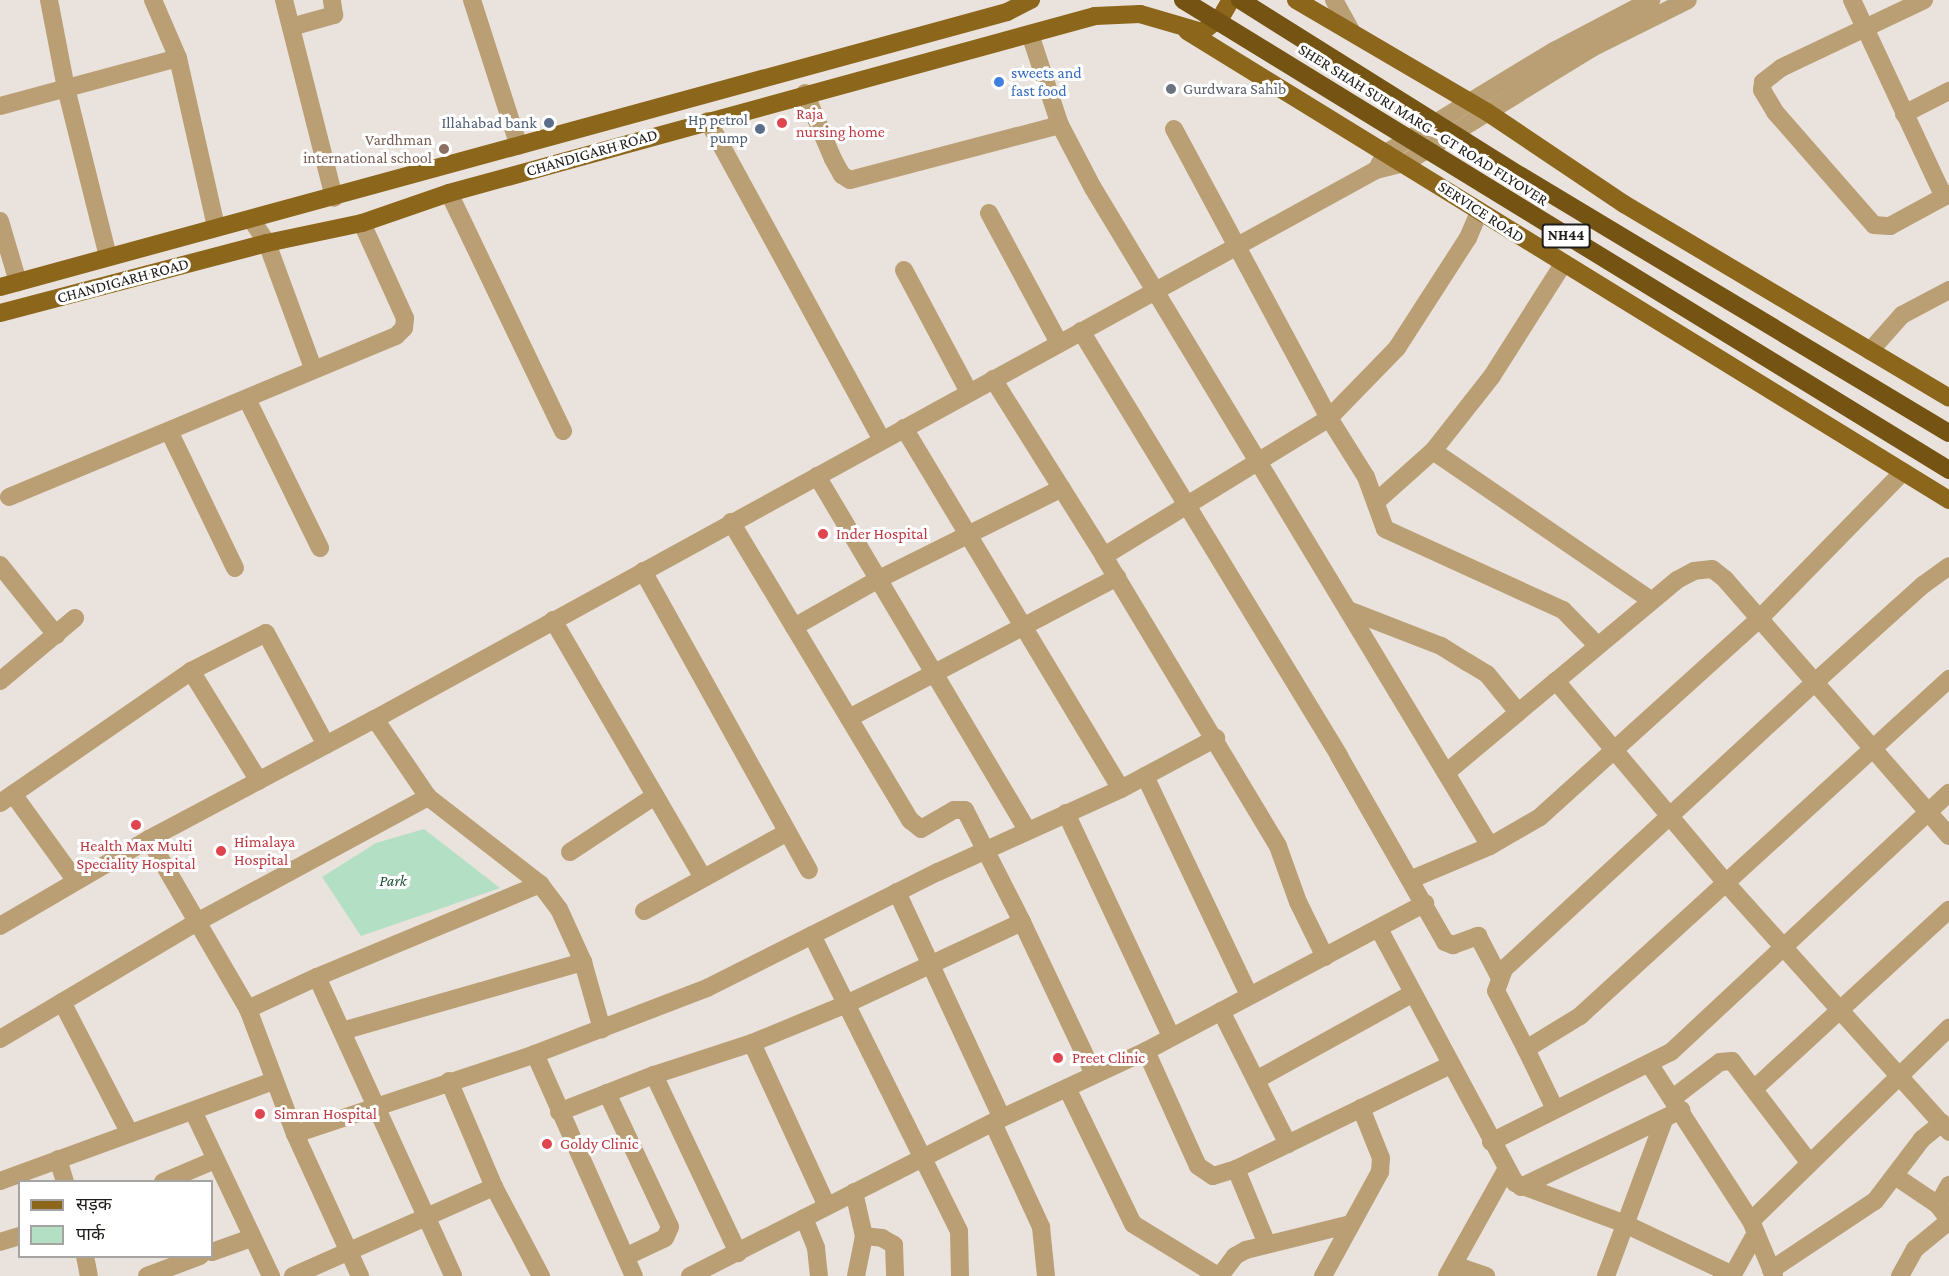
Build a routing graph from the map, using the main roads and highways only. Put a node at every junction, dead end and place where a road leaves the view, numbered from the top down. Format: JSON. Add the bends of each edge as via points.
{"nodes":[{"id":1,"x":1031,"y":0,"type":"edge"},
{"id":2,"x":1135,"y":0,"type":"edge"},
{"id":3,"x":1183,"y":0,"type":"edge"},
{"id":4,"x":1231,"y":0,"type":"edge"},
{"id":5,"x":1240,"y":0,"type":"edge"},
{"id":6,"x":1296,"y":0,"type":"edge"},
{"id":7,"x":1184,"y":30,"type":"junction"},
{"id":8,"x":0,"y":287,"type":"edge"},
{"id":9,"x":0,"y":314,"type":"edge"},
{"id":10,"x":1948,"y":396,"type":"edge"},
{"id":11,"x":1949,"y":433,"type":"edge"},
{"id":12,"x":1949,"y":470,"type":"edge"},
{"id":13,"x":1949,"y":500,"type":"edge"}],
"edges":[{"from":1,"to":8,"type":"main road","name":"CHANDIGARH ROAD","via":[[1007,12]]},
{"from":2,"to":7,"type":"main road","name":"SERVICE ROAD"},
{"from":3,"to":12,"type":"highway","name":"SHER SHAH SURI MARG - GT ROAD FLYOVER","number":"NH44","bridge":true},
{"from":4,"to":7,"type":"main road","via":[[1212,26],[1202,32]]},
{"from":5,"to":11,"type":"highway","name":"SHER SHAH SURI MARG - GT ROAD FLYOVER","number":"NH44","bridge":true,"via":[[1531,182]]},
{"from":6,"to":10,"type":"main road","via":[[1487,112],[1624,204]]},
{"from":7,"to":9,"type":"main road","name":"CHANDIGARH ROAD","via":[[1140,14],[1118,13],[1030,34],[448,193],[362,223],[267,243]]},
{"from":7,"to":13,"type":"main road","name":"SERVICE ROAD"}]}
